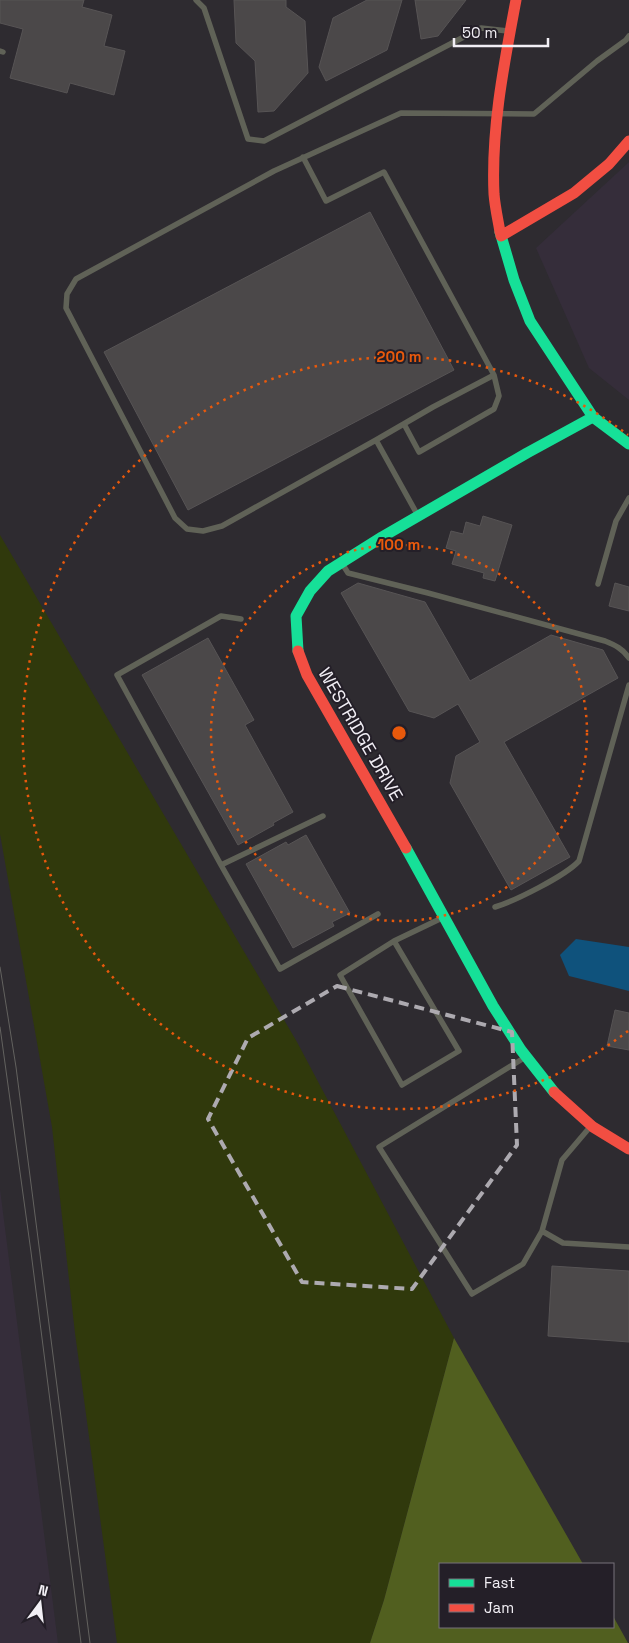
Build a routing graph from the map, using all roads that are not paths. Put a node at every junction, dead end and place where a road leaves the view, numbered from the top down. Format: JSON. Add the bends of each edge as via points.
{"nodes":[{"id":1,"x":196,"y":0,"type":"edge"},
{"id":2,"x":516,"y":0,"type":"edge"},
{"id":3,"x":510,"y":31,"type":"junction"},
{"id":4,"x":629,"y":36,"type":"edge"},
{"id":5,"x":497,"y":114,"type":"junction"},
{"id":6,"x":629,"y":140,"type":"edge"},
{"id":7,"x":303,"y":158,"type":"junction"},
{"id":8,"x":502,"y":236,"type":"junction"},
{"id":9,"x":494,"y":375,"type":"junction"},
{"id":10,"x":593,"y":417,"type":"junction"},
{"id":11,"x":404,"y":424,"type":"junction"},
{"id":12,"x":376,"y":440,"type":"junction"},
{"id":13,"x":629,"y":444,"type":"edge"},
{"id":14,"x":629,"y":498,"type":"edge"},
{"id":15,"x":418,"y":516,"type":"junction"},
{"id":16,"x":342,"y":563,"type":"junction"},
{"id":17,"x":598,"y":584,"type":"dead end"},
{"id":18,"x":241,"y":619,"type":"dead end"},
{"id":19,"x":629,"y":658,"type":"edge"},
{"id":20,"x":629,"y":685,"type":"edge"},
{"id":21,"x":323,"y":816,"type":"dead end"},
{"id":22,"x":221,"y":865,"type":"junction"},
{"id":23,"x":495,"y":907,"type":"dead end"},
{"id":24,"x":378,"y":914,"type":"dead end"},
{"id":25,"x":444,"y":917,"type":"junction"},
{"id":26,"x":394,"y":941,"type":"junction"},
{"id":27,"x":526,"y":1057,"type":"junction"},
{"id":28,"x":591,"y":1125,"type":"junction"},
{"id":29,"x":629,"y":1149,"type":"edge"},
{"id":30,"x":542,"y":1231,"type":"junction"},
{"id":31,"x":629,"y":1247,"type":"edge"}],
"edges":[{"from":1,"to":3,"type":"lane","via":[[204,8],[248,139],[264,141],[481,28]]},
{"from":2,"to":3,"type":"street"},
{"from":3,"to":5,"type":"street"},
{"from":4,"to":5,"type":"lane","via":[[534,114]]},
{"from":5,"to":7,"type":"lane","via":[[401,113]]},
{"from":5,"to":8,"type":"street","via":[[494,196]]},
{"from":6,"to":8,"type":"street","via":[[609,164],[574,193]]},
{"from":7,"to":9,"type":"lane","via":[[326,201],[384,172]]},
{"from":7,"to":12,"type":"lane","via":[[76,279],[67,294],[66,308],[175,518],[187,529],[203,531],[222,526]]},
{"from":8,"to":10,"type":"street","via":[[530,321]]},
{"from":9,"to":11,"type":"lane"},
{"from":9,"to":11,"type":"lane","via":[[499,396],[494,409],[419,452]]},
{"from":10,"to":13,"type":"street"},
{"from":10,"to":15,"type":"street","name":"WESTRIDGE DRIVE"},
{"from":11,"to":12,"type":"lane"},
{"from":12,"to":15,"type":"lane"},
{"from":14,"to":17,"type":"lane","via":[[616,521]]},
{"from":15,"to":16,"type":"street","name":"WESTRIDGE DRIVE"},
{"from":16,"to":19,"type":"lane","via":[[348,574],[605,641],[616,645]]},
{"from":16,"to":25,"type":"street","name":"WESTRIDGE DRIVE","via":[[328,571],[310,591],[296,616],[296,649],[307,675]]},
{"from":18,"to":22,"type":"lane","via":[[221,616],[117,675]]},
{"from":20,"to":23,"type":"lane","via":[[579,861],[549,881]]},
{"from":21,"to":22,"type":"lane"},
{"from":22,"to":24,"type":"lane","via":[[280,969]]},
{"from":25,"to":26,"type":"lane"},
{"from":25,"to":27,"type":"street","name":"WESTRIDGE DRIVE","via":[[493,1006]]},
{"from":26,"to":26,"type":"lane","via":[[340,975],[402,1085],[459,1051]]},
{"from":27,"to":28,"type":"street","name":"WESTRIDGE DRIVE","via":[[556,1095]]},
{"from":27,"to":30,"type":"lane","via":[[380,1147],[472,1294],[523,1264]]},
{"from":28,"to":29,"type":"street","name":"WESTRIDGE DRIVE"},
{"from":28,"to":30,"type":"lane","via":[[562,1160]]},
{"from":30,"to":31,"type":"lane","via":[[563,1243]]}]}
